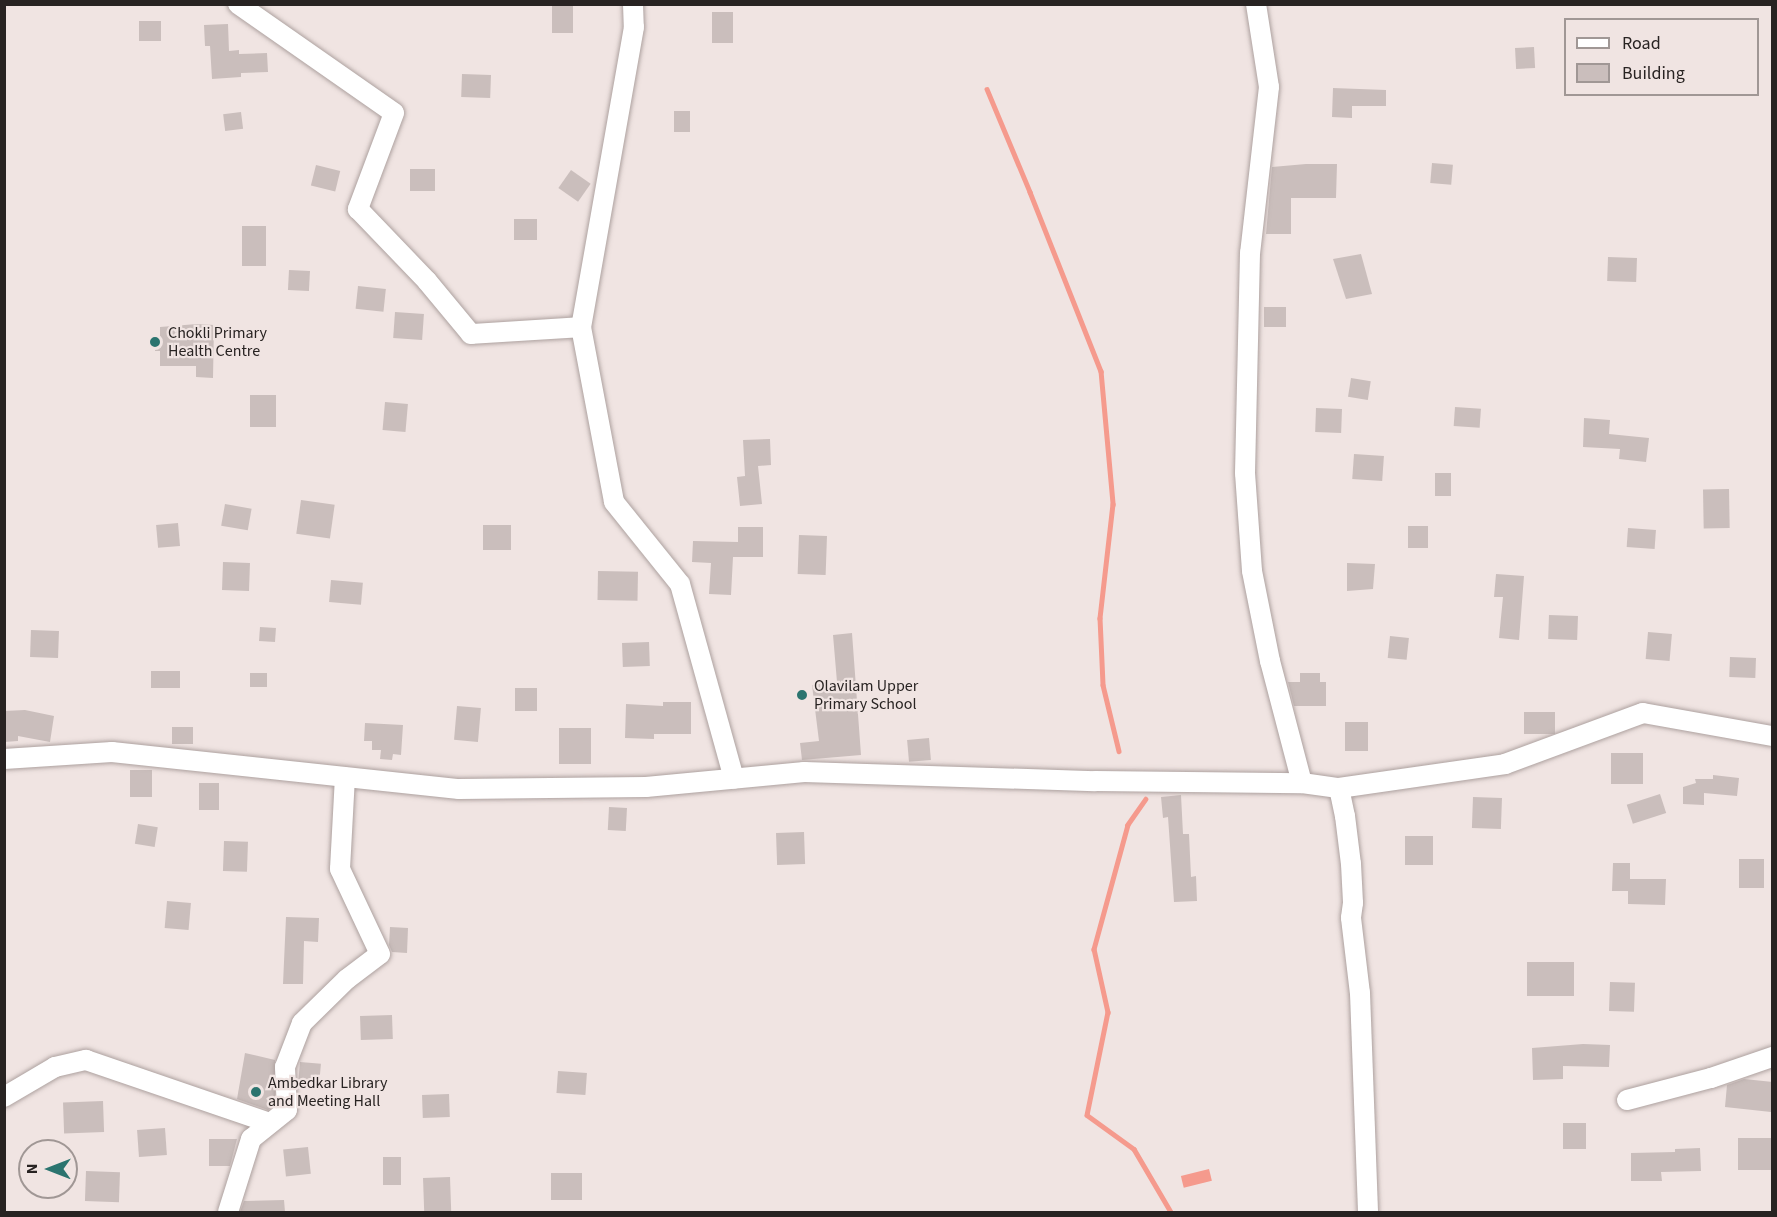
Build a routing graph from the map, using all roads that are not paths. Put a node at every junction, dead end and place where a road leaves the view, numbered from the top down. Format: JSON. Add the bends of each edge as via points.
{"nodes":[{"id":1,"x":238,"y":4,"type":"edge"},
{"id":2,"x":633,"y":4,"type":"edge"},
{"id":3,"x":1256,"y":4,"type":"edge"},
{"id":4,"x":580,"y":327,"type":"junction"},
{"id":5,"x":1773,"y":736,"type":"edge"},
{"id":6,"x":4,"y":759,"type":"edge"},
{"id":7,"x":345,"y":777,"type":"junction"},
{"id":8,"x":734,"y":779,"type":"junction"},
{"id":9,"x":1302,"y":783,"type":"junction"},
{"id":10,"x":1339,"y":788,"type":"junction"},
{"id":11,"x":1773,"y":1057,"type":"edge"},
{"id":12,"x":4,"y":1097,"type":"edge"},
{"id":13,"x":1627,"y":1100,"type":"dead end"},
{"id":14,"x":270,"y":1123,"type":"junction"},
{"id":15,"x":228,"y":1212,"type":"edge"},
{"id":16,"x":1368,"y":1212,"type":"edge"}],
"edges":[{"from":1,"to":4,"type":"street","via":[[393,113],[358,209],[471,334]]},
{"from":2,"to":4,"type":"street","via":[[634,27]]},
{"from":3,"to":9,"type":"street","via":[[1269,87],[1250,253],[1245,473],[1252,571],[1270,661]]},
{"from":4,"to":8,"type":"street","via":[[614,502],[680,584]]},
{"from":5,"to":10,"type":"street","via":[[1643,713],[1506,764]]},
{"from":6,"to":7,"type":"street","via":[[112,752]]},
{"from":7,"to":8,"type":"street","via":[[459,789],[646,787]]},
{"from":7,"to":14,"type":"street","via":[[340,869],[380,954],[347,979],[302,1023],[285,1067],[286,1110]]},
{"from":8,"to":9,"type":"street","via":[[804,772]]},
{"from":9,"to":10,"type":"street"},
{"from":10,"to":16,"type":"street","via":[[1351,864],[1351,918],[1360,993]]},
{"from":11,"to":13,"type":"street"},
{"from":12,"to":14,"type":"street","via":[[55,1067],[86,1060]]},
{"from":14,"to":15,"type":"street","via":[[251,1138]]}]}
